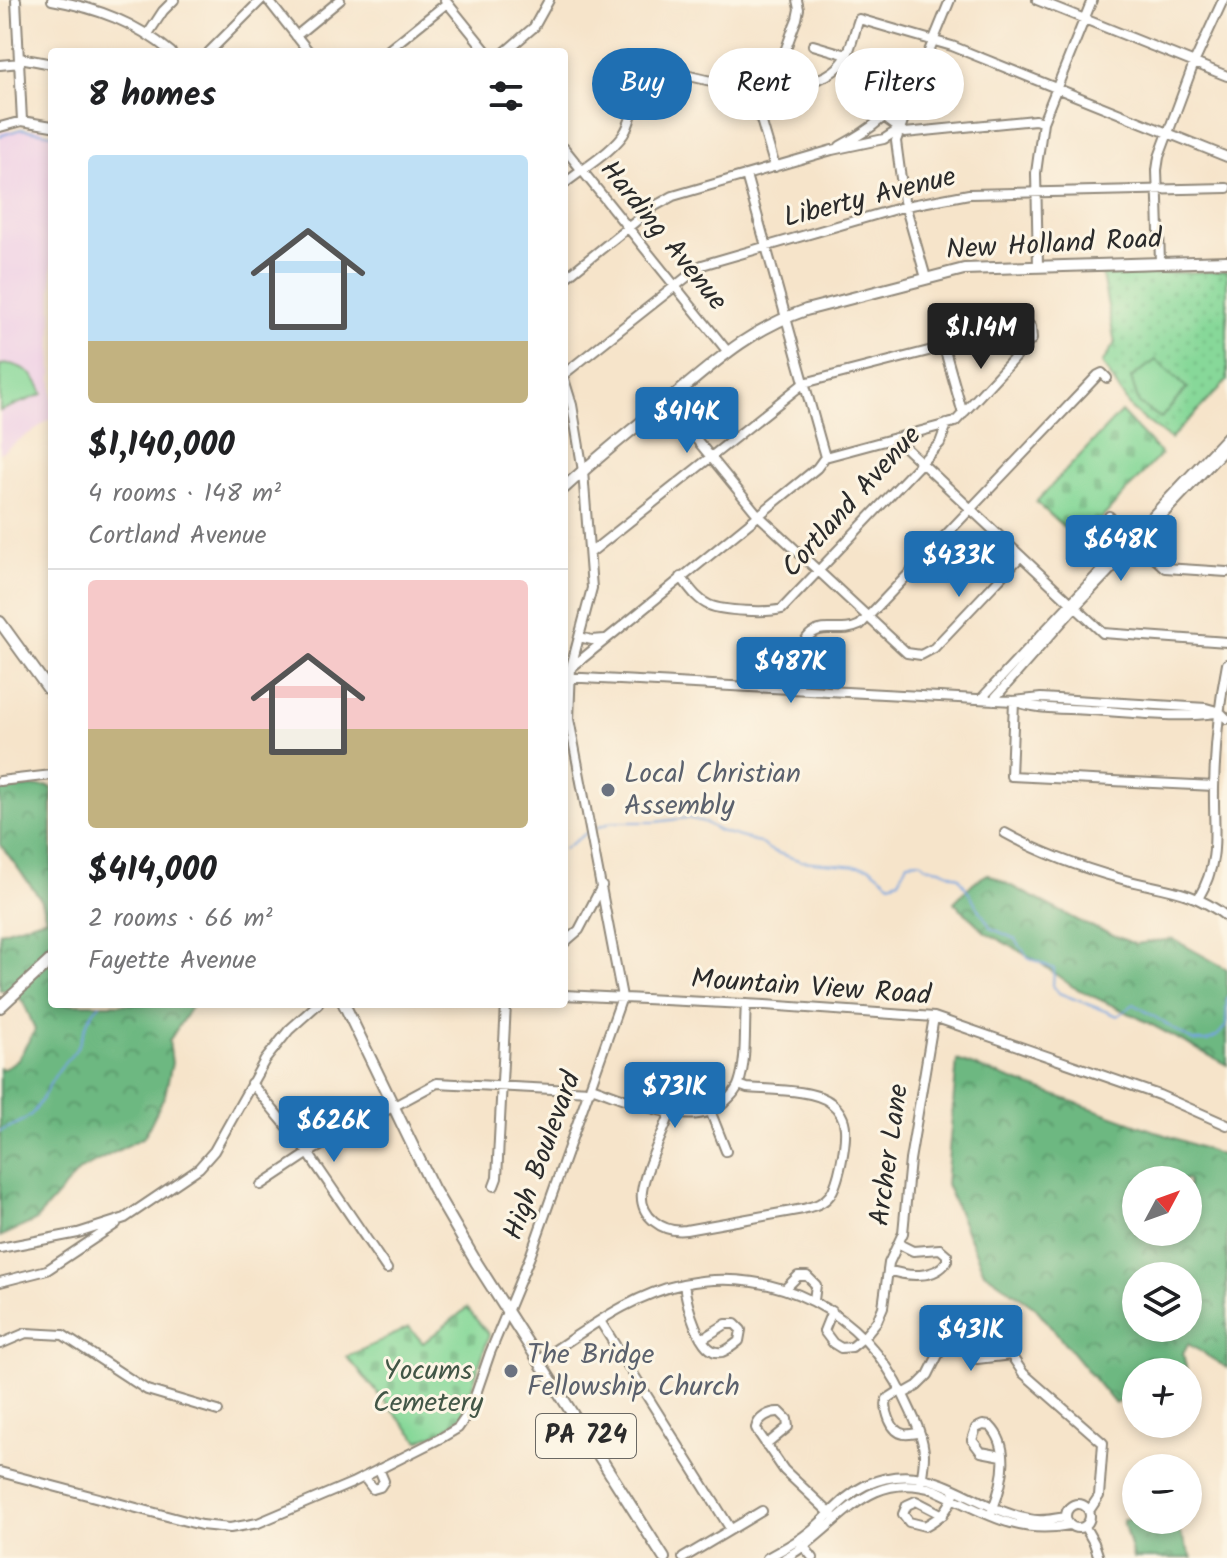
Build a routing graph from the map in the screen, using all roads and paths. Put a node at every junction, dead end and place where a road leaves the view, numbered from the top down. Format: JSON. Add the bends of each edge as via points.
{"nodes":[{"id":1,"x":16,"y":0,"type":"edge"},
{"id":2,"x":52,"y":0,"type":"edge"},
{"id":3,"x":174,"y":0,"type":"edge"},
{"id":4,"x":261,"y":0,"type":"edge"},
{"id":5,"x":268,"y":0,"type":"edge"},
{"id":6,"x":340,"y":0,"type":"edge"},
{"id":7,"x":549,"y":0,"type":"edge"},
{"id":8,"x":797,"y":0,"type":"edge"},
{"id":9,"x":950,"y":0,"type":"edge"},
{"id":10,"x":1037,"y":0,"type":"edge"},
{"id":11,"x":1092,"y":0,"type":"edge"},
{"id":12,"x":1223,"y":0,"type":"edge"},
{"id":13,"x":446,"y":1,"type":"edge"},
{"id":14,"x":100,"y":5,"type":"edge"},
{"id":15,"x":1084,"y":19,"type":"junction"},
{"id":16,"x":148,"y":34,"type":"junction"},
{"id":17,"x":296,"y":36,"type":"junction"},
{"id":18,"x":933,"y":40,"type":"junction"},
{"id":19,"x":813,"y":45,"type":"dead end"},
{"id":20,"x":166,"y":48,"type":"edge"},
{"id":21,"x":213,"y":48,"type":"edge"},
{"id":22,"x":306,"y":48,"type":"edge"},
{"id":23,"x":391,"y":48,"type":"edge"},
{"id":24,"x":484,"y":48,"type":"edge"},
{"id":25,"x":510,"y":48,"type":"edge"},
{"id":26,"x":849,"y":48,"type":"edge"},
{"id":27,"x":930,"y":48,"type":"edge"},
{"id":28,"x":835,"y":51,"type":"edge"},
{"id":29,"x":20,"y":60,"type":"junction"},
{"id":30,"x":1194,"y":63,"type":"junction"},
{"id":31,"x":48,"y":64,"type":"edge"},
{"id":32,"x":0,"y":65,"type":"edge"},
{"id":33,"x":835,"y":68,"type":"edge"},
{"id":34,"x":1227,"y":76,"type":"edge"},
{"id":35,"x":1056,"y":88,"type":"junction"},
{"id":36,"x":882,"y":120,"type":"edge"},
{"id":37,"x":887,"y":120,"type":"edge"},
{"id":38,"x":902,"y":120,"type":"edge"},
{"id":39,"x":22,"y":121,"type":"junction"},
{"id":40,"x":1039,"y":121,"type":"junction"},
{"id":41,"x":48,"y":125,"type":"edge"},
{"id":42,"x":0,"y":127,"type":"edge"},
{"id":43,"x":898,"y":130,"type":"junction"},
{"id":44,"x":1167,"y":132,"type":"junction"},
{"id":45,"x":832,"y":150,"type":"junction"},
{"id":46,"x":568,"y":153,"type":"edge"},
{"id":47,"x":1227,"y":157,"type":"edge"},
{"id":48,"x":775,"y":167,"type":"junction"},
{"id":49,"x":582,"y":170,"type":"junction"},
{"id":50,"x":746,"y":175,"type":"junction"},
{"id":51,"x":568,"y":181,"type":"edge"},
{"id":52,"x":1227,"y":188,"type":"edge"},
{"id":53,"x":1159,"y":191,"type":"junction"},
{"id":54,"x":1037,"y":194,"type":"junction"},
{"id":55,"x":906,"y":206,"type":"junction"},
{"id":56,"x":628,"y":228,"type":"junction"},
{"id":57,"x":766,"y":247,"type":"junction"},
{"id":58,"x":1227,"y":261,"type":"edge"},
{"id":59,"x":1160,"y":262,"type":"junction"},
{"id":60,"x":1038,"y":266,"type":"junction"},
{"id":61,"x":568,"y":276,"type":"edge"},
{"id":62,"x":926,"y":278,"type":"junction"},
{"id":63,"x":675,"y":285,"type":"junction"},
{"id":64,"x":786,"y":317,"type":"junction"},
{"id":65,"x":944,"y":347,"type":"junction"},
{"id":66,"x":728,"y":352,"type":"junction"},
{"id":67,"x":568,"y":374,"type":"edge"},
{"id":68,"x":1107,"y":378,"type":"dead end"},
{"id":69,"x":804,"y":383,"type":"junction"},
{"id":70,"x":568,"y":391,"type":"edge"},
{"id":71,"x":666,"y":402,"type":"junction"},
{"id":72,"x":963,"y":414,"type":"junction"},
{"id":73,"x":947,"y":424,"type":"junction"},
{"id":74,"x":1227,"y":436,"type":"edge"},
{"id":75,"x":895,"y":438,"type":"junction"},
{"id":76,"x":1227,"y":447,"type":"edge"},
{"id":77,"x":710,"y":457,"type":"junction"},
{"id":78,"x":825,"y":457,"type":"junction"},
{"id":79,"x":922,"y":463,"type":"junction"},
{"id":80,"x":583,"y":471,"type":"junction"},
{"id":81,"x":568,"y":484,"type":"edge"},
{"id":82,"x":969,"y":508,"type":"junction"},
{"id":83,"x":758,"y":515,"type":"junction"},
{"id":84,"x":1109,"y":516,"type":"dead end"},
{"id":85,"x":1134,"y":539,"type":"junction"},
{"id":86,"x":590,"y":553,"type":"junction"},
{"id":87,"x":1021,"y":556,"type":"junction"},
{"id":88,"x":819,"y":572,"type":"junction"},
{"id":89,"x":1227,"y":572,"type":"edge"},
{"id":90,"x":681,"y":577,"type":"junction"},
{"id":91,"x":1073,"y":604,"type":"junction"},
{"id":92,"x":868,"y":618,"type":"junction"},
{"id":93,"x":0,"y":622,"type":"edge"},
{"id":94,"x":579,"y":637,"type":"junction"},
{"id":95,"x":606,"y":639,"type":"junction"},
{"id":96,"x":1227,"y":642,"type":"edge"},
{"id":97,"x":1227,"y":664,"type":"edge"},
{"id":98,"x":569,"y":674,"type":"edge"},
{"id":99,"x":48,"y":688,"type":"edge"},
{"id":100,"x":799,"y":689,"type":"junction"},
{"id":101,"x":1227,"y":697,"type":"edge"},
{"id":102,"x":981,"y":699,"type":"junction"},
{"id":103,"x":993,"y":700,"type":"junction"},
{"id":104,"x":1014,"y":701,"type":"junction"},
{"id":105,"x":1223,"y":716,"type":"edge"},
{"id":106,"x":48,"y":775,"type":"edge"},
{"id":107,"x":0,"y":781,"type":"edge"},
{"id":108,"x":1214,"y":786,"type":"junction"},
{"id":109,"x":1005,"y":833,"type":"dead end"},
{"id":110,"x":602,"y":885,"type":"junction"},
{"id":111,"x":1199,"y":897,"type":"junction"},
{"id":112,"x":587,"y":914,"type":"junction"},
{"id":113,"x":608,"y":915,"type":"junction"},
{"id":114,"x":1227,"y":917,"type":"edge"},
{"id":115,"x":568,"y":940,"type":"edge"},
{"id":116,"x":48,"y":963,"type":"edge"},
{"id":117,"x":568,"y":995,"type":"edge"},
{"id":118,"x":622,"y":997,"type":"junction"},
{"id":119,"x":746,"y":1004,"type":"junction"},
{"id":120,"x":0,"y":1007,"type":"edge"},
{"id":121,"x":314,"y":1008,"type":"edge"},
{"id":122,"x":346,"y":1008,"type":"edge"},
{"id":123,"x":506,"y":1008,"type":"edge"},
{"id":124,"x":934,"y":1017,"type":"junction"},
{"id":125,"x":251,"y":1083,"type":"junction"},
{"id":126,"x":739,"y":1085,"type":"junction"},
{"id":127,"x":502,"y":1087,"type":"junction"},
{"id":128,"x":590,"y":1089,"type":"junction"},
{"id":129,"x":393,"y":1108,"type":"junction"},
{"id":130,"x":711,"y":1113,"type":"junction"},
{"id":131,"x":670,"y":1114,"type":"junction"},
{"id":132,"x":1227,"y":1125,"type":"edge"},
{"id":133,"x":726,"y":1151,"type":"dead end"},
{"id":134,"x":308,"y":1154,"type":"junction"},
{"id":135,"x":261,"y":1185,"type":"dead end"},
{"id":136,"x":494,"y":1186,"type":"dead end"},
{"id":137,"x":125,"y":1218,"type":"junction"},
{"id":138,"x":899,"y":1244,"type":"junction"},
{"id":139,"x":0,"y":1248,"type":"edge"},
{"id":140,"x":387,"y":1269,"type":"dead end"},
{"id":141,"x":888,"y":1270,"type":"junction"},
{"id":142,"x":0,"y":1282,"type":"edge"},
{"id":143,"x":684,"y":1284,"type":"junction"},
{"id":144,"x":786,"y":1288,"type":"junction"},
{"id":145,"x":814,"y":1300,"type":"junction"},
{"id":146,"x":832,"y":1311,"type":"junction"},
{"id":147,"x":508,"y":1313,"type":"junction"},
{"id":148,"x":600,"y":1321,"type":"junction"},
{"id":149,"x":955,"y":1332,"type":"junction"},
{"id":150,"x":863,"y":1338,"type":"junction"},
{"id":151,"x":702,"y":1339,"type":"junction"},
{"id":152,"x":0,"y":1344,"type":"edge"},
{"id":153,"x":1011,"y":1355,"type":"junction"},
{"id":154,"x":538,"y":1361,"type":"junction"},
{"id":155,"x":902,"y":1392,"type":"junction"},
{"id":156,"x":218,"y":1411,"type":"dead end"},
{"id":157,"x":918,"y":1433,"type":"junction"},
{"id":158,"x":766,"y":1445,"type":"dead end"},
{"id":159,"x":1002,"y":1456,"type":"dead end"},
{"id":160,"x":379,"y":1469,"type":"junction"},
{"id":161,"x":0,"y":1472,"type":"edge"},
{"id":162,"x":364,"y":1477,"type":"junction"},
{"id":163,"x":921,"y":1481,"type":"junction"},
{"id":164,"x":954,"y":1493,"type":"junction"},
{"id":165,"x":762,"y":1511,"type":"dead end"},
{"id":166,"x":992,"y":1511,"type":"junction"},
{"id":167,"x":1089,"y":1511,"type":"junction"},
{"id":168,"x":943,"y":1515,"type":"dead end"},
{"id":169,"x":833,"y":1516,"type":"junction"},
{"id":170,"x":1067,"y":1521,"type":"junction"},
{"id":171,"x":1085,"y":1527,"type":"junction"},
{"id":172,"x":730,"y":1528,"type":"junction"},
{"id":173,"x":802,"y":1543,"type":"junction"},
{"id":174,"x":664,"y":1558,"type":"edge"},
{"id":175,"x":683,"y":1558,"type":"edge"},
{"id":176,"x":767,"y":1558,"type":"edge"},
{"id":177,"x":785,"y":1558,"type":"edge"},
{"id":178,"x":813,"y":1558,"type":"edge"},
{"id":179,"x":1099,"y":1558,"type":"edge"}],
"edges":[{"from":1,"to":29,"type":"street"},
{"from":2,"to":14,"type":"street"},
{"from":3,"to":16,"type":"street"},
{"from":4,"to":21,"type":"street"},
{"from":5,"to":17,"type":"street"},
{"from":6,"to":17,"type":"street"},
{"from":7,"to":25,"type":"street","via":[[534,27]]},
{"from":8,"to":49,"type":"street","via":[[797,19],[764,86],[745,89],[653,72],[641,85],[622,136]]},
{"from":9,"to":18,"type":"street"},
{"from":10,"to":15,"type":"street"},
{"from":11,"to":15,"type":"street"},
{"from":12,"to":30,"type":"street"},
{"from":13,"to":23,"type":"street"},
{"from":13,"to":24,"type":"street"},
{"from":14,"to":16,"type":"street"},
{"from":15,"to":30,"type":"street"},
{"from":15,"to":35,"type":"street"},
{"from":16,"to":20,"type":"street"},
{"from":17,"to":22,"type":"street"},
{"from":18,"to":26,"type":"street","via":[[859,19]]},
{"from":18,"to":27,"type":"street"},
{"from":18,"to":35,"type":"street"},
{"from":19,"to":28,"type":"street"},
{"from":29,"to":31,"type":"street"},
{"from":29,"to":32,"type":"street"},
{"from":29,"to":39,"type":"street"},
{"from":30,"to":34,"type":"street"},
{"from":30,"to":44,"type":"street"},
{"from":33,"to":48,"type":"street","via":[[776,91],[757,106]]},
{"from":35,"to":40,"type":"street"},
{"from":35,"to":44,"type":"street"},
{"from":36,"to":45,"type":"street"},
{"from":37,"to":43,"type":"street"},
{"from":38,"to":43,"type":"street"},
{"from":39,"to":41,"type":"street"},
{"from":39,"to":42,"type":"street"},
{"from":40,"to":43,"type":"street"},
{"from":40,"to":54,"type":"street"},
{"from":43,"to":45,"type":"street","via":[[884,139]]},
{"from":43,"to":55,"type":"street"},
{"from":44,"to":47,"type":"street"},
{"from":44,"to":53,"type":"street","via":[[1157,166]]},
{"from":45,"to":48,"type":"street"},
{"from":46,"to":49,"type":"street","name":"Harding Avenue"},
{"from":48,"to":50,"type":"street"},
{"from":49,"to":51,"type":"street"},
{"from":49,"to":56,"type":"street","name":"Harding Avenue"},
{"from":50,"to":56,"type":"street","via":[[673,196]]},
{"from":50,"to":57,"type":"street"},
{"from":52,"to":53,"type":"street","name":"Liberty Avenue"},
{"from":53,"to":54,"type":"street","name":"Liberty Avenue"},
{"from":53,"to":59,"type":"street"},
{"from":54,"to":55,"type":"street","name":"Liberty Avenue","via":[[959,195]]},
{"from":54,"to":60,"type":"street"},
{"from":55,"to":57,"type":"street","name":"Liberty Avenue"},
{"from":55,"to":62,"type":"street"},
{"from":56,"to":61,"type":"street"},
{"from":56,"to":63,"type":"street","name":"Harding Avenue"},
{"from":57,"to":63,"type":"street","name":"Liberty Avenue","via":[[702,265]]},
{"from":57,"to":64,"type":"street"},
{"from":58,"to":59,"type":"main road","name":"New Holland Road"},
{"from":59,"to":60,"type":"main road","name":"New Holland Road"},
{"from":60,"to":62,"type":"main road","name":"New Holland Road","via":[[964,269]]},
{"from":62,"to":64,"type":"main road","name":"New Holland Road"},
{"from":63,"to":66,"type":"street","name":"Harding Avenue"},
{"from":63,"to":67,"type":"street","name":"Liberty Avenue"},
{"from":64,"to":66,"type":"main road","name":"New Holland Road"},
{"from":64,"to":69,"type":"street"},
{"from":65,"to":69,"type":"street"},
{"from":65,"to":72,"type":"street"},
{"from":65,"to":72,"type":"street","name":"Cortland Avenue","via":[[1020,324],[1028,324],[1034,335]]},
{"from":66,"to":71,"type":"main road","name":"New Holland Road"},
{"from":68,"to":82,"type":"street","via":[[1098,375]]},
{"from":69,"to":77,"type":"street"},
{"from":69,"to":78,"type":"street"},
{"from":70,"to":80,"type":"street","name":"High Boulevard"},
{"from":71,"to":77,"type":"street"},
{"from":71,"to":80,"type":"main road","name":"New Holland Road"},
{"from":72,"to":73,"type":"street","name":"Cortland Avenue"},
{"from":73,"to":75,"type":"street"},
{"from":73,"to":79,"type":"street","name":"Cortland Avenue","via":[[940,443]]},
{"from":74,"to":85,"type":"street"},
{"from":75,"to":78,"type":"street"},
{"from":75,"to":79,"type":"street"},
{"from":76,"to":85,"type":"street"},
{"from":77,"to":83,"type":"street"},
{"from":77,"to":86,"type":"street"},
{"from":78,"to":83,"type":"street"},
{"from":79,"to":82,"type":"street"},
{"from":79,"to":88,"type":"street","name":"Cortland Avenue"},
{"from":80,"to":81,"type":"main road","name":"New Holland Road"},
{"from":80,"to":86,"type":"street","name":"High Boulevard"},
{"from":82,"to":87,"type":"street"},
{"from":82,"to":92,"type":"street"},
{"from":83,"to":88,"type":"street"},
{"from":83,"to":90,"type":"street"},
{"from":84,"to":85,"type":"street"},
{"from":85,"to":89,"type":"street","via":[[1165,568]]},
{"from":85,"to":91,"type":"street"},
{"from":86,"to":94,"type":"street","name":"High Boulevard","via":[[592,588]]},
{"from":87,"to":91,"type":"street"},
{"from":87,"to":92,"type":"street","via":[[934,648],[921,655],[900,649]]},
{"from":88,"to":90,"type":"street","name":"Cortland Avenue","via":[[788,605],[769,612],[711,606]]},
{"from":88,"to":92,"type":"street"},
{"from":90,"to":95,"type":"street"},
{"from":91,"to":96,"type":"street","via":[[1103,633]]},
{"from":91,"to":102,"type":"street"},
{"from":91,"to":103,"type":"street"},
{"from":92,"to":100,"type":"street","via":[[855,628],[819,629],[807,637]]},
{"from":93,"to":99,"type":"main road"},
{"from":94,"to":95,"type":"street"},
{"from":94,"to":98,"type":"street","name":"High Boulevard"},
{"from":95,"to":98,"type":"street"},
{"from":97,"to":105,"type":"street"},
{"from":98,"to":100,"type":"street"},
{"from":98,"to":110,"type":"street","name":"High Boulevard","via":[[571,734]]},
{"from":100,"to":102,"type":"street"},
{"from":101,"to":105,"type":"street"},
{"from":102,"to":103,"type":"street"},
{"from":103,"to":104,"type":"street"},
{"from":104,"to":105,"type":"street","via":[[1035,707]]},
{"from":104,"to":108,"type":"street","via":[[1011,776]]},
{"from":105,"to":108,"type":"street"},
{"from":106,"to":107,"type":"street"},
{"from":108,"to":111,"type":"street","via":[[1214,864]]},
{"from":109,"to":111,"type":"street","via":[[1102,873]]},
{"from":110,"to":112,"type":"street"},
{"from":110,"to":113,"type":"street","name":"High Boulevard"},
{"from":111,"to":114,"type":"street"},
{"from":112,"to":113,"type":"street","via":[[598,910]]},
{"from":112,"to":115,"type":"street"},
{"from":113,"to":118,"type":"street","name":"High Boulevard"},
{"from":116,"to":120,"type":"main road"},
{"from":117,"to":118,"type":"street","name":"Mountain View Road"},
{"from":118,"to":119,"type":"street","name":"Mountain View Road"},
{"from":118,"to":128,"type":"street","name":"High Boulevard"},
{"from":119,"to":124,"type":"street","name":"Mountain View Road"},
{"from":119,"to":126,"type":"street"},
{"from":121,"to":125,"type":"street","via":[[289,1030]]},
{"from":122,"to":129,"type":"main road","number":"PA 724"},
{"from":123,"to":127,"type":"street"},
{"from":124,"to":132,"type":"street","name":"Mountain View Road","via":[[1159,1095]]},
{"from":124,"to":138,"type":"street","name":"Archer Lane"},
{"from":125,"to":134,"type":"street"},
{"from":125,"to":137,"type":"street","via":[[206,1161]]},
{"from":126,"to":130,"type":"street"},
{"from":126,"to":131,"type":"street","via":[[814,1095],[839,1111],[845,1129],[837,1179],[821,1203],[686,1230],[659,1225],[646,1210],[642,1192]]},
{"from":127,"to":128,"type":"street"},
{"from":127,"to":129,"type":"street","via":[[437,1083]]},
{"from":127,"to":136,"type":"street"},
{"from":128,"to":131,"type":"street"},
{"from":128,"to":147,"type":"street","name":"High Boulevard"},
{"from":129,"to":134,"type":"street"},
{"from":129,"to":147,"type":"main road","number":"PA 724"},
{"from":130,"to":131,"type":"street"},
{"from":130,"to":133,"type":"street"},
{"from":134,"to":135,"type":"street"},
{"from":134,"to":140,"type":"street"},
{"from":137,"to":139,"type":"street"},
{"from":137,"to":142,"type":"street","via":[[47,1270]]},
{"from":138,"to":141,"type":"street","name":"Archer Lane"},
{"from":138,"to":141,"type":"street","via":[[913,1251],[940,1249],[947,1261],[940,1270],[914,1275]]},
{"from":141,"to":150,"type":"street","name":"Archer Lane","via":[[879,1318]]},
{"from":143,"to":144,"type":"street","via":[[733,1279]]},
{"from":143,"to":148,"type":"street","via":[[640,1298]]},
{"from":143,"to":151,"type":"street"},
{"from":144,"to":145,"type":"street"},
{"from":144,"to":145,"type":"street","via":[[798,1276],[807,1276],[816,1285]]},
{"from":145,"to":146,"type":"street"},
{"from":146,"to":150,"type":"street"},
{"from":146,"to":150,"type":"street","via":[[824,1331],[833,1343],[848,1349]]},
{"from":147,"to":154,"type":"main road","number":"PA 724"},
{"from":147,"to":160,"type":"street","name":"High Boulevard","via":[[462,1423]]},
{"from":148,"to":154,"type":"street"},
{"from":148,"to":172,"type":"street"},
{"from":149,"to":153,"type":"street","via":[[977,1359]]},
{"from":149,"to":153,"type":"street","via":[[970,1325],[990,1326],[1006,1340]]},
{"from":149,"to":155,"type":"street","via":[[921,1383]]},
{"from":150,"to":155,"type":"street"},
{"from":151,"to":151,"type":"street","via":[[726,1324],[741,1330],[739,1341],[723,1352],[712,1350]]},
{"from":152,"to":156,"type":"street","via":[[26,1333],[63,1335],[147,1390]]},
{"from":153,"to":167,"type":"street","via":[[1023,1373],[1103,1443],[1099,1496]]},
{"from":154,"to":174,"type":"main road","number":"PA 724"},
{"from":155,"to":157,"type":"street"},
{"from":155,"to":157,"type":"street","via":[[887,1399],[886,1409],[897,1431]]},
{"from":157,"to":163,"type":"street","via":[[924,1452]]},
{"from":158,"to":169,"type":"street","via":[[784,1470]]},
{"from":159,"to":166,"type":"street"},
{"from":160,"to":162,"type":"street","name":"High Boulevard"},
{"from":160,"to":162,"type":"street","name":"High Boulevard","via":[[384,1481],[380,1487],[373,1489]]},
{"from":161,"to":162,"type":"street","name":"High Boulevard","via":[[219,1528],[258,1523]]},
{"from":163,"to":164,"type":"street"},
{"from":163,"to":169,"type":"street","via":[[891,1478],[868,1484],[849,1495]]},
{"from":164,"to":166,"type":"street"},
{"from":164,"to":168,"type":"street"},
{"from":165,"to":172,"type":"street"},
{"from":166,"to":170,"type":"street","via":[[1029,1528],[1049,1529]]},
{"from":167,"to":170,"type":"street","via":[[1074,1505]]},
{"from":167,"to":171,"type":"street"},
{"from":169,"to":173,"type":"street"},
{"from":170,"to":171,"type":"street","via":[[1078,1529]]},
{"from":171,"to":179,"type":"street"},
{"from":172,"to":175,"type":"street"},
{"from":173,"to":176,"type":"street"},
{"from":173,"to":177,"type":"street"},
{"from":173,"to":178,"type":"street"}]}
